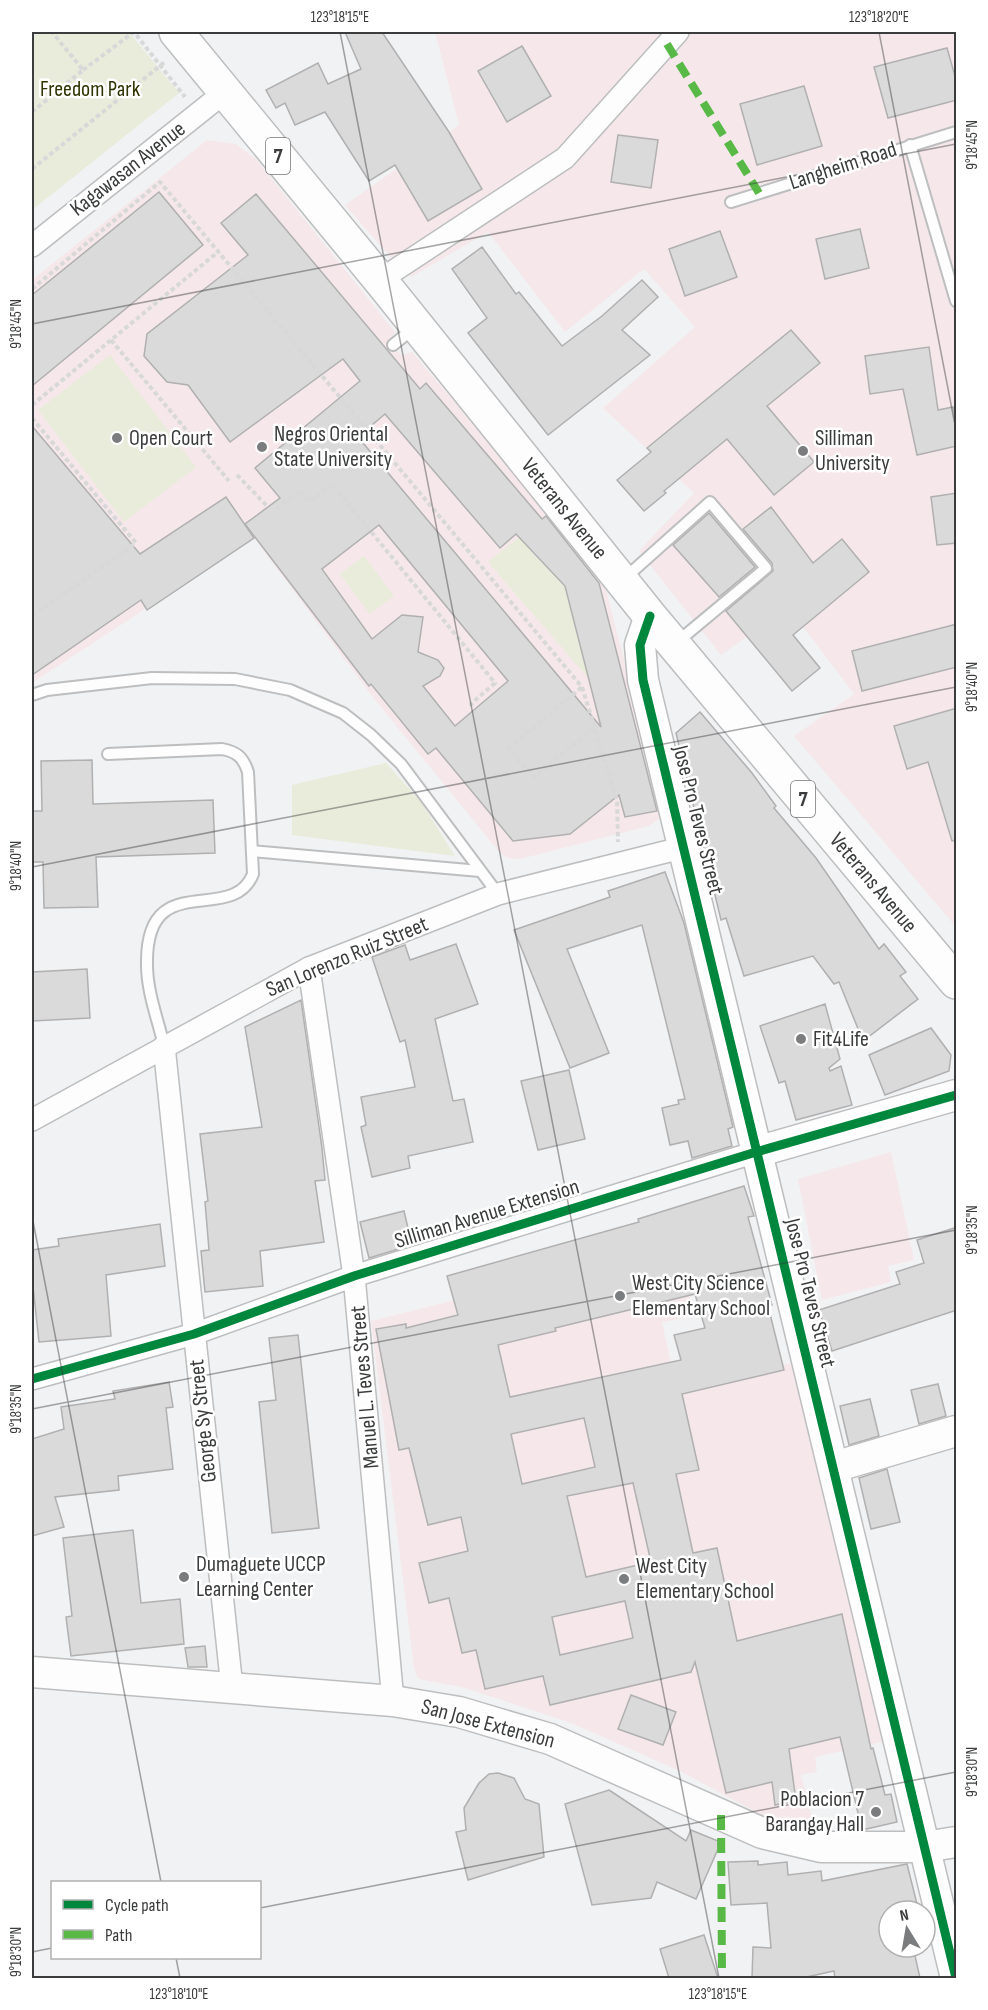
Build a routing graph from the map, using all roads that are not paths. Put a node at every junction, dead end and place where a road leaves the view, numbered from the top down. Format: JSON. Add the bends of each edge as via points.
{"nodes":[{"id":1,"x":678,"y":32,"type":"edge"},
{"id":2,"x":181,"y":38,"type":"edge"},
{"id":3,"x":225,"y":92,"type":"junction"},
{"id":4,"x":957,"y":132,"type":"edge"},
{"id":5,"x":910,"y":145,"type":"junction"},
{"id":6,"x":730,"y":202,"type":"dead end"},
{"id":7,"x":32,"y":246,"type":"edge"},
{"id":8,"x":380,"y":280,"type":"junction"},
{"id":9,"x":957,"y":301,"type":"edge"},
{"id":10,"x":622,"y":581,"type":"junction"},
{"id":11,"x":650,"y":616,"type":"junction"},
{"id":12,"x":674,"y":645,"type":"junction"},
{"id":13,"x":32,"y":695,"type":"edge"},
{"id":14,"x":108,"y":754,"type":"dead end"},
{"id":15,"x":685,"y":846,"type":"junction"},
{"id":16,"x":252,"y":851,"type":"junction"},
{"id":17,"x":480,"y":871,"type":"junction"},
{"id":18,"x":498,"y":894,"type":"junction"},
{"id":19,"x":309,"y":968,"type":"junction"},
{"id":20,"x":957,"y":982,"type":"edge"},
{"id":21,"x":164,"y":1046,"type":"junction"},
{"id":22,"x":957,"y":1095,"type":"edge"},
{"id":23,"x":32,"y":1120,"type":"edge"},
{"id":24,"x":756,"y":1152,"type":"junction"},
{"id":25,"x":354,"y":1276,"type":"junction"},
{"id":26,"x":195,"y":1334,"type":"junction"},
{"id":27,"x":32,"y":1379,"type":"edge"},
{"id":28,"x":957,"y":1431,"type":"edge"},
{"id":29,"x":834,"y":1467,"type":"junction"},
{"id":30,"x":32,"y":1672,"type":"edge"},
{"id":31,"x":232,"y":1688,"type":"junction"},
{"id":32,"x":393,"y":1701,"type":"junction"},
{"id":33,"x":957,"y":1842,"type":"edge"},
{"id":34,"x":925,"y":1847,"type":"junction"},
{"id":35,"x":956,"y":1978,"type":"edge"}],
"edges":[{"from":1,"to":8,"type":"street","via":[[565,158]]},
{"from":2,"to":3,"type":"main road","name":"Veterans Avenue","number":"7"},
{"from":3,"to":7,"type":"street","name":"Kagawasan Avenue"},
{"from":3,"to":8,"type":"main road","name":"Veterans Avenue","number":"7"},
{"from":4,"to":5,"type":"lane","name":"Langheim Road"},
{"from":5,"to":6,"type":"lane","name":"Langheim Road"},
{"from":5,"to":9,"type":"lane"},
{"from":8,"to":10,"type":"main road","name":"Veterans Avenue","number":"7","via":[[405,335]]},
{"from":10,"to":11,"type":"main road","name":"Veterans Avenue","number":"7"},
{"from":10,"to":12,"type":"lane","via":[[710,502],[766,568]]},
{"from":11,"to":12,"type":"main road","name":"Veterans Avenue","number":"7"},
{"from":11,"to":15,"type":"street","name":"Jose Pro Teves Street","via":[[640,645],[643,680]]},
{"from":12,"to":20,"type":"main road","name":"Veterans Avenue","number":"7"},
{"from":13,"to":17,"type":"lane","via":[[152,678],[235,679],[290,690],[343,713],[371,735],[401,764]]},
{"from":14,"to":16,"type":"lane","via":[[222,749],[234,752],[244,760],[248,772]]},
{"from":15,"to":18,"type":"street","name":"San Lorenzo Ruiz Street"},
{"from":15,"to":24,"type":"street","name":"Jose Pro Teves Street"},
{"from":16,"to":17,"type":"lane"},
{"from":16,"to":21,"type":"lane","via":[[253,874],[243,891],[230,897],[184,901],[172,906],[152,931],[147,968]]},
{"from":17,"to":18,"type":"lane"},
{"from":18,"to":19,"type":"street","name":"San Lorenzo Ruiz Street"},
{"from":19,"to":21,"type":"street","name":"San Lorenzo Ruiz Street"},
{"from":19,"to":25,"type":"street","name":"Manuel L. Teves Street"},
{"from":21,"to":23,"type":"street","name":"San Lorenzo Ruiz Street"},
{"from":21,"to":26,"type":"street","name":"George Sy Street"},
{"from":22,"to":24,"type":"street","name":"Silliman Avenue Extension"},
{"from":24,"to":25,"type":"street","name":"Silliman Avenue Extension"},
{"from":24,"to":29,"type":"street","name":"Jose Pro Teves Street"},
{"from":25,"to":26,"type":"street","name":"Silliman Avenue Extension"},
{"from":25,"to":32,"type":"street","name":"Manuel L. Teves Street"},
{"from":26,"to":27,"type":"street","name":"Silliman Avenue Extension"},
{"from":26,"to":31,"type":"street","name":"George Sy Street"},
{"from":28,"to":29,"type":"street"},
{"from":29,"to":34,"type":"street","name":"Jose Pro Teves Street"},
{"from":30,"to":31,"type":"street","name":"San Jose Extension"},
{"from":31,"to":32,"type":"street","name":"San Jose Extension"},
{"from":32,"to":34,"type":"street","name":"San Jose Extension","via":[[459,1712],[550,1739],[762,1833],[821,1847]]},
{"from":33,"to":34,"type":"street","name":"San Jose Extension"},
{"from":34,"to":35,"type":"street","name":"Jose Pro Teves Street"}]}
